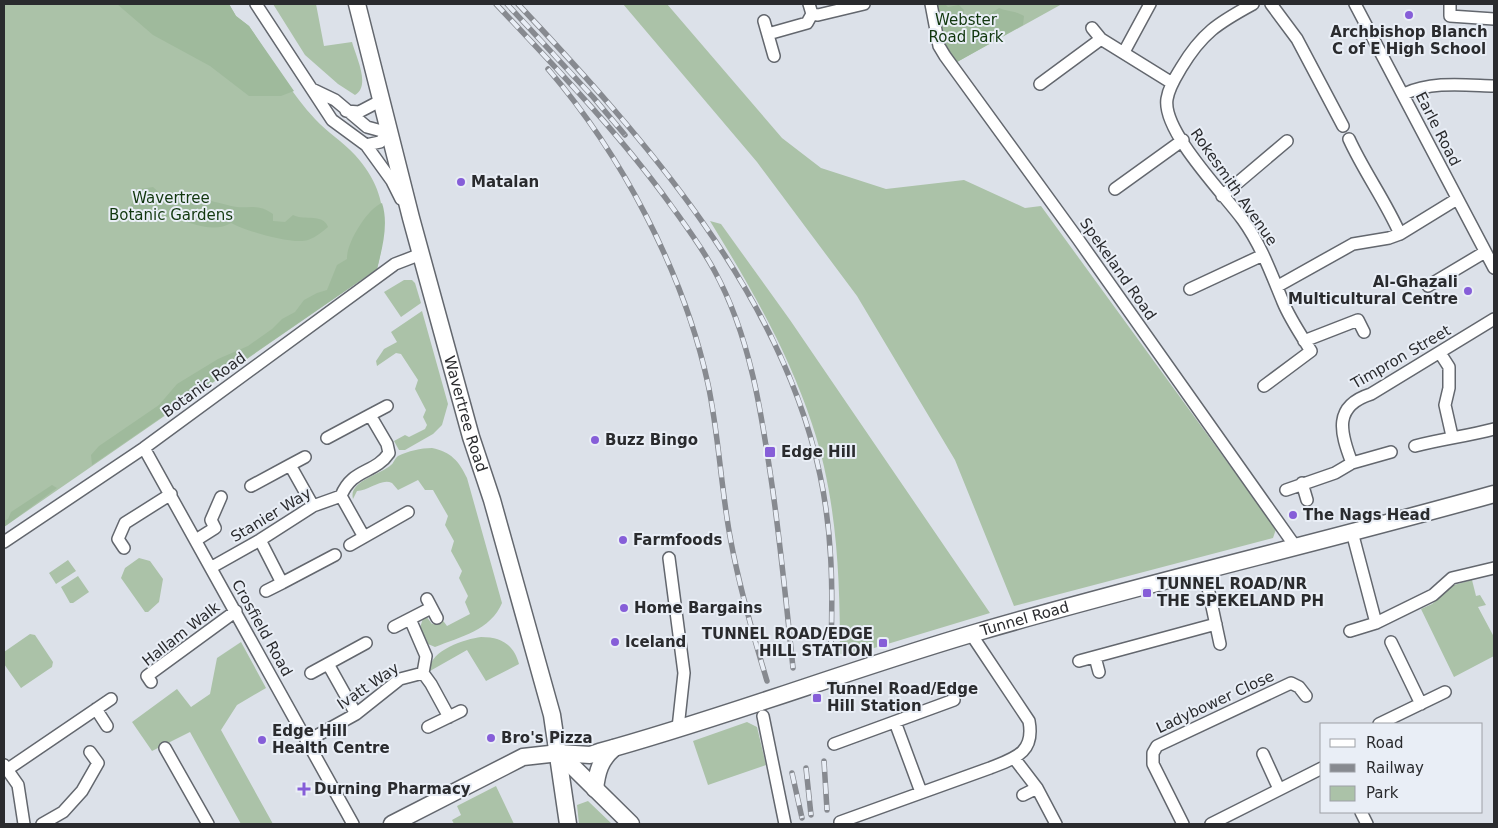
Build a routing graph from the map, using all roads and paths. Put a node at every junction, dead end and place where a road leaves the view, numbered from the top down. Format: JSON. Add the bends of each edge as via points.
{"nodes":[{"id":1,"x":256,"y":4,"type":"edge"},
{"id":2,"x":864,"y":4,"type":"edge"},
{"id":3,"x":931,"y":4,"type":"edge"},
{"id":4,"x":1150,"y":4,"type":"edge"},
{"id":5,"x":1253,"y":4,"type":"edge"},
{"id":6,"x":1271,"y":4,"type":"edge"},
{"id":7,"x":1355,"y":4,"type":"edge"},
{"id":8,"x":1450,"y":4,"type":"edge"},
{"id":9,"x":358,"y":8,"type":"edge"},
{"id":10,"x":811,"y":9,"type":"edge"},
{"id":11,"x":1494,"y":19,"type":"edge"},
{"id":12,"x":764,"y":21,"type":"dead end"},
{"id":13,"x":1092,"y":28,"type":"dead end"},
{"id":14,"x":768,"y":34,"type":"junction"},
{"id":15,"x":1101,"y":39,"type":"junction"},
{"id":16,"x":1124,"y":52,"type":"junction"},
{"id":17,"x":774,"y":56,"type":"dead end"},
{"id":18,"x":1172,"y":83,"type":"junction"},
{"id":19,"x":1040,"y":84,"type":"dead end"},
{"id":20,"x":1494,"y":86,"type":"edge"},
{"id":21,"x":310,"y":88,"type":"junction"},
{"id":22,"x":1404,"y":94,"type":"junction"},
{"id":23,"x":380,"y":101,"type":"junction"},
{"id":24,"x":346,"y":111,"type":"junction"},
{"id":25,"x":1343,"y":126,"type":"dead end"},
{"id":26,"x":389,"y":133,"type":"junction"},
{"id":27,"x":1349,"y":138,"type":"dead end"},
{"id":28,"x":1182,"y":140,"type":"junction"},
{"id":29,"x":1287,"y":141,"type":"dead end"},
{"id":30,"x":366,"y":145,"type":"junction"},
{"id":31,"x":1115,"y":189,"type":"dead end"},
{"id":32,"x":1222,"y":196,"type":"junction"},
{"id":33,"x":1457,"y":199,"type":"junction"},
{"id":34,"x":412,"y":218,"type":"junction"},
{"id":35,"x":1400,"y":234,"type":"junction"},
{"id":36,"x":1486,"y":252,"type":"junction"},
{"id":37,"x":421,"y":254,"type":"junction"},
{"id":38,"x":1264,"y":254,"type":"junction"},
{"id":39,"x":1494,"y":268,"type":"edge"},
{"id":40,"x":1276,"y":281,"type":"junction"},
{"id":41,"x":1428,"y":286,"type":"dead end"},
{"id":42,"x":1190,"y":289,"type":"dead end"},
{"id":43,"x":1494,"y":319,"type":"edge"},
{"id":44,"x":1364,"y":332,"type":"dead end"},
{"id":45,"x":1304,"y":341,"type":"junction"},
{"id":46,"x":1440,"y":353,"type":"junction"},
{"id":47,"x":1264,"y":386,"type":"dead end"},
{"id":48,"x":386,"y":406,"type":"dead end"},
{"id":49,"x":370,"y":415,"type":"junction"},
{"id":50,"x":1494,"y":429,"type":"edge"},
{"id":51,"x":1452,"y":436,"type":"junction"},
{"id":52,"x":328,"y":438,"type":"dead end"},
{"id":53,"x":1415,"y":446,"type":"dead end"},
{"id":54,"x":144,"y":448,"type":"junction"},
{"id":55,"x":1391,"y":452,"type":"dead end"},
{"id":56,"x":305,"y":457,"type":"dead end"},
{"id":57,"x":1352,"y":463,"type":"junction"},
{"id":58,"x":290,"y":465,"type":"junction"},
{"id":59,"x":1302,"y":483,"type":"junction"},
{"id":60,"x":251,"y":486,"type":"dead end"},
{"id":61,"x":1286,"y":490,"type":"dead end"},
{"id":62,"x":171,"y":494,"type":"junction"},
{"id":63,"x":1494,"y":494,"type":"edge"},
{"id":64,"x":341,"y":496,"type":"junction"},
{"id":65,"x":221,"y":497,"type":"dead end"},
{"id":66,"x":1307,"y":500,"type":"dead end"},
{"id":67,"x":313,"y":506,"type":"junction"},
{"id":68,"x":408,"y":512,"type":"dead end"},
{"id":69,"x":1352,"y":532,"type":"junction"},
{"id":70,"x":364,"y":537,"type":"junction"},
{"id":71,"x":196,"y":540,"type":"junction"},
{"id":72,"x":260,"y":540,"type":"junction"},
{"id":73,"x":4,"y":542,"type":"edge"},
{"id":74,"x":350,"y":545,"type":"dead end"},
{"id":75,"x":1295,"y":546,"type":"junction"},
{"id":76,"x":124,"y":548,"type":"dead end"},
{"id":77,"x":335,"y":555,"type":"dead end"},
{"id":78,"x":669,"y":558,"type":"dead end"},
{"id":79,"x":212,"y":567,"type":"junction"},
{"id":80,"x":1494,"y":568,"type":"edge"},
{"id":81,"x":1204,"y":569,"type":"junction"},
{"id":82,"x":282,"y":583,"type":"junction"},
{"id":83,"x":266,"y":591,"type":"dead end"},
{"id":84,"x":432,"y":608,"type":"dead end"},
{"id":85,"x":236,"y":611,"type":"junction"},
{"id":86,"x":410,"y":619,"type":"junction"},
{"id":87,"x":1376,"y":623,"type":"junction"},
{"id":88,"x":1216,"y":624,"type":"junction"},
{"id":89,"x":394,"y":627,"type":"dead end"},
{"id":90,"x":1350,"y":631,"type":"dead end"},
{"id":91,"x":974,"y":633,"type":"junction"},
{"id":92,"x":1391,"y":642,"type":"dead end"},
{"id":93,"x":366,"y":643,"type":"dead end"},
{"id":94,"x":1220,"y":644,"type":"dead end"},
{"id":95,"x":1095,"y":657,"type":"junction"},
{"id":96,"x":1079,"y":660,"type":"dead end"},
{"id":97,"x":328,"y":664,"type":"junction"},
{"id":98,"x":1099,"y":672,"type":"dead end"},
{"id":99,"x":312,"y":673,"type":"dead end"},
{"id":100,"x":423,"y":673,"type":"junction"},
{"id":101,"x":151,"y":682,"type":"dead end"},
{"id":102,"x":1445,"y":692,"type":"dead end"},
{"id":103,"x":1306,"y":696,"type":"dead end"},
{"id":104,"x":111,"y":699,"type":"dead end"},
{"id":105,"x":954,"y":700,"type":"dead end"},
{"id":106,"x":1421,"y":704,"type":"junction"},
{"id":107,"x":96,"y":709,"type":"junction"},
{"id":108,"x":462,"y":710,"type":"dead end"},
{"id":109,"x":356,"y":714,"type":"junction"},
{"id":110,"x":763,"y":716,"type":"dead end"},
{"id":111,"x":449,"y":717,"type":"junction"},
{"id":112,"x":895,"y":722,"type":"junction"},
{"id":113,"x":1381,"y":723,"type":"edge"},
{"id":114,"x":107,"y":726,"type":"dead end"},
{"id":115,"x":428,"y":727,"type":"dead end"},
{"id":116,"x":678,"y":728,"type":"junction"},
{"id":117,"x":307,"y":741,"type":"junction"},
{"id":118,"x":834,"y":744,"type":"dead end"},
{"id":119,"x":166,"y":748,"type":"dead end"},
{"id":120,"x":614,"y":748,"type":"junction"},
{"id":121,"x":90,"y":752,"type":"dead end"},
{"id":122,"x":559,"y":753,"type":"junction"},
{"id":123,"x":1263,"y":754,"type":"dead end"},
{"id":124,"x":1014,"y":758,"type":"junction"},
{"id":125,"x":6,"y":767,"type":"edge"},
{"id":126,"x":1320,"y":769,"type":"edge"},
{"id":127,"x":1037,"y":788,"type":"junction"},
{"id":128,"x":595,"y":789,"type":"junction"},
{"id":129,"x":1279,"y":790,"type":"junction"},
{"id":130,"x":921,"y":792,"type":"junction"},
{"id":131,"x":1023,"y":795,"type":"dead end"},
{"id":132,"x":840,"y":822,"type":"dead end"},
{"id":133,"x":24,"y":824,"type":"edge"},
{"id":134,"x":42,"y":824,"type":"edge"},
{"id":135,"x":208,"y":824,"type":"edge"},
{"id":136,"x":353,"y":824,"type":"edge"},
{"id":137,"x":392,"y":824,"type":"edge"},
{"id":138,"x":568,"y":824,"type":"edge"},
{"id":139,"x":631,"y":824,"type":"edge"},
{"id":140,"x":785,"y":824,"type":"edge"},
{"id":141,"x":1056,"y":824,"type":"edge"},
{"id":142,"x":1183,"y":824,"type":"edge"},
{"id":143,"x":1210,"y":824,"type":"edge"}],
"edges":[{"from":1,"to":21,"type":"street"},
{"from":2,"to":10,"type":"street","via":[[818,15]]},
{"from":3,"to":75,"type":"street","name":"Spekeland Road","via":[[939,46],[945,56]]},
{"from":4,"to":16,"type":"street"},
{"from":5,"to":18,"type":"street","name":"Rokesmith Avenue","via":[[1203,36]]},
{"from":6,"to":25,"type":"street","via":[[1297,39]]},
{"from":7,"to":22,"type":"street","name":"Earle Road"},
{"from":8,"to":11,"type":"street","via":[[1450,16]]},
{"from":9,"to":23,"type":"main road","name":"Wavertree Road"},
{"from":10,"to":14,"type":"street","via":[[804,24]]},
{"from":12,"to":14,"type":"street"},
{"from":13,"to":15,"type":"street"},
{"from":14,"to":17,"type":"street"},
{"from":15,"to":16,"type":"street"},
{"from":15,"to":19,"type":"street"},
{"from":16,"to":18,"type":"street"},
{"from":18,"to":28,"type":"street","name":"Rokesmith Avenue","via":[[1167,101],[1169,116]]},
{"from":20,"to":22,"type":"street","via":[[1432,85]]},
{"from":21,"to":24,"type":"street","via":[[335,100]]},
{"from":21,"to":30,"type":"street","via":[[332,120]]},
{"from":22,"to":33,"type":"street","name":"Earle Road"},
{"from":23,"to":24,"type":"street","via":[[359,112]]},
{"from":23,"to":26,"type":"main road","name":"Wavertree Road"},
{"from":24,"to":26,"type":"street","via":[[367,128]]},
{"from":26,"to":30,"type":"street","via":[[380,142]]},
{"from":26,"to":34,"type":"main road","name":"Wavertree Road"},
{"from":27,"to":35,"type":"street"},
{"from":28,"to":31,"type":"street"},
{"from":28,"to":32,"type":"street","name":"Rokesmith Avenue"},
{"from":29,"to":32,"type":"street"},
{"from":30,"to":34,"type":"street","via":[[392,181]]},
{"from":32,"to":38,"type":"street","name":"Rokesmith Avenue"},
{"from":33,"to":35,"type":"street"},
{"from":33,"to":36,"type":"street","name":"Earle Road"},
{"from":34,"to":37,"type":"main road","name":"Wavertree Road"},
{"from":35,"to":40,"type":"street","via":[[1353,244]]},
{"from":36,"to":39,"type":"street","name":"Earle Road"},
{"from":36,"to":41,"type":"street"},
{"from":37,"to":54,"type":"street","name":"Botanic Road","via":[[395,264]]},
{"from":37,"to":122,"type":"main road","name":"Wavertree Road","via":[[552,714]]},
{"from":38,"to":40,"type":"street","name":"Rokesmith Avenue"},
{"from":38,"to":42,"type":"street"},
{"from":40,"to":45,"type":"street","name":"Rokesmith Avenue","via":[[1290,318]]},
{"from":43,"to":46,"type":"street","name":"Timpron Street"},
{"from":44,"to":45,"type":"street","via":[[1358,320]]},
{"from":45,"to":47,"type":"street","name":"Rokesmith Avenue","via":[[1311,351]]},
{"from":46,"to":51,"type":"street","via":[[1449,367],[1445,405]]},
{"from":46,"to":57,"type":"street","name":"Timpron Street","via":[[1358,399],[1345,410],[1342,422]]},
{"from":48,"to":49,"type":"street"},
{"from":49,"to":52,"type":"street"},
{"from":49,"to":64,"type":"street","via":[[389,454],[384,461],[348,482]]},
{"from":50,"to":51,"type":"street","via":[[1464,437]]},
{"from":51,"to":53,"type":"street"},
{"from":54,"to":62,"type":"street","name":"Crosfield Road"},
{"from":54,"to":73,"type":"street","name":"Botanic Road"},
{"from":55,"to":57,"type":"street"},
{"from":56,"to":58,"type":"street"},
{"from":57,"to":59,"type":"street","via":[[1335,473]]},
{"from":58,"to":60,"type":"street"},
{"from":58,"to":67,"type":"street"},
{"from":59,"to":61,"type":"street"},
{"from":59,"to":66,"type":"street"},
{"from":62,"to":71,"type":"street","name":"Crosfield Road"},
{"from":62,"to":76,"type":"street","via":[[125,523],[118,539]]},
{"from":63,"to":69,"type":"main road","name":"Tunnel Road"},
{"from":64,"to":67,"type":"street","name":"Stanier Way"},
{"from":64,"to":70,"type":"street"},
{"from":65,"to":71,"type":"street","via":[[211,520],[215,528]]},
{"from":67,"to":72,"type":"street","name":"Stanier Way"},
{"from":68,"to":70,"type":"street"},
{"from":69,"to":75,"type":"main road","name":"Tunnel Road"},
{"from":69,"to":87,"type":"street"},
{"from":70,"to":74,"type":"street"},
{"from":71,"to":79,"type":"street","name":"Crosfield Road"},
{"from":72,"to":79,"type":"street","name":"Stanier Way"},
{"from":72,"to":82,"type":"street"},
{"from":75,"to":81,"type":"main road","name":"Tunnel Road"},
{"from":77,"to":82,"type":"street"},
{"from":78,"to":116,"type":"street","via":[[684,673]]},
{"from":79,"to":85,"type":"street","name":"Crosfield Road"},
{"from":80,"to":87,"type":"street","via":[[1452,578],[1433,595]]},
{"from":81,"to":88,"type":"street"},
{"from":81,"to":91,"type":"main road","name":"Tunnel Road"},
{"from":82,"to":83,"type":"street"},
{"from":84,"to":86,"type":"street"},
{"from":85,"to":101,"type":"street","name":"Hallam Walk","via":[[147,676]]},
{"from":85,"to":117,"type":"street","name":"Crosfield Road"},
{"from":86,"to":89,"type":"street"},
{"from":86,"to":100,"type":"street","name":"Ivatt Way","via":[[427,658]]},
{"from":87,"to":90,"type":"street"},
{"from":88,"to":94,"type":"street"},
{"from":88,"to":95,"type":"street"},
{"from":91,"to":116,"type":"main road","name":"Tunnel Road"},
{"from":91,"to":124,"type":"street","via":[[1029,721],[1029,742],[1024,752]]},
{"from":92,"to":106,"type":"street"},
{"from":93,"to":97,"type":"street"},
{"from":95,"to":96,"type":"street"},
{"from":95,"to":98,"type":"street"},
{"from":97,"to":99,"type":"street"},
{"from":97,"to":109,"type":"street"},
{"from":100,"to":109,"type":"street","name":"Ivatt Way","via":[[400,679]]},
{"from":100,"to":111,"type":"street"},
{"from":102,"to":106,"type":"street"},
{"from":103,"to":142,"type":"street","name":"Ladybower Close","via":[[1291,683],[1157,746],[1152,753],[1153,764]]},
{"from":104,"to":107,"type":"street"},
{"from":105,"to":112,"type":"street"},
{"from":106,"to":113,"type":"street"},
{"from":107,"to":114,"type":"street"},
{"from":107,"to":125,"type":"street"},
{"from":108,"to":111,"type":"street"},
{"from":109,"to":117,"type":"street","name":"Ivatt Way"},
{"from":110,"to":140,"type":"street"},
{"from":111,"to":115,"type":"street"},
{"from":112,"to":118,"type":"street"},
{"from":112,"to":130,"type":"street"},
{"from":116,"to":120,"type":"main road","name":"Tunnel Road"},
{"from":117,"to":136,"type":"street","name":"Crosfield Road"},
{"from":119,"to":135,"type":"street"},
{"from":120,"to":122,"type":"main road","name":"Tunnel Road","via":[[590,754]]},
{"from":120,"to":128,"type":"main road","via":[[604,756],[599,766]]},
{"from":121,"to":134,"type":"street","via":[[98,763],[82,791],[62,812]]},
{"from":122,"to":128,"type":"main road"},
{"from":122,"to":137,"type":"main road","name":"Tunnel Road","via":[[523,757]]},
{"from":122,"to":138,"type":"main road","name":"Wavertree Road"},
{"from":123,"to":129,"type":"street"},
{"from":124,"to":127,"type":"street"},
{"from":124,"to":130,"type":"street"},
{"from":125,"to":133,"type":"street","via":[[18,785]]},
{"from":126,"to":129,"type":"street"},
{"from":127,"to":131,"type":"street"},
{"from":127,"to":141,"type":"street"},
{"from":128,"to":139,"type":"main road"},
{"from":129,"to":143,"type":"street"},
{"from":130,"to":132,"type":"street"}]}
